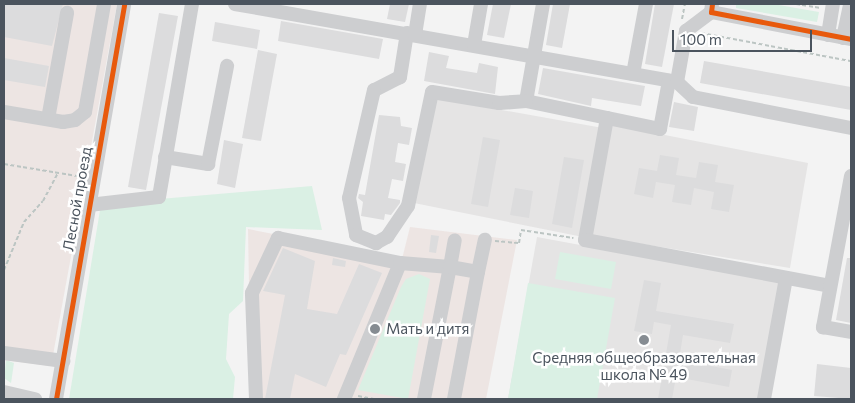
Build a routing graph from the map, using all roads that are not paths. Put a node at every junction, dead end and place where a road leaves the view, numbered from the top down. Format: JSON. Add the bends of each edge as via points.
{"nodes":[{"id":1,"x":104,"y":4,"type":"edge"},
{"id":2,"x":124,"y":4,"type":"edge"},
{"id":3,"x":192,"y":4,"type":"edge"},
{"id":4,"x":235,"y":4,"type":"edge"},
{"id":5,"x":420,"y":4,"type":"edge"},
{"id":6,"x":481,"y":4,"type":"edge"},
{"id":7,"x":543,"y":4,"type":"edge"},
{"id":8,"x":646,"y":4,"type":"edge"},
{"id":9,"x":833,"y":4,"type":"edge"},
{"id":10,"x":850,"y":4,"type":"edge"},
{"id":11,"x":712,"y":8,"type":"edge"},
{"id":12,"x":67,"y":13,"type":"dead end"},
{"id":13,"x":411,"y":34,"type":"junction"},
{"id":14,"x":828,"y":35,"type":"junction"},
{"id":15,"x":847,"y":38,"type":"edge"},
{"id":16,"x":474,"y":45,"type":"junction"},
{"id":17,"x":532,"y":56,"type":"junction"},
{"id":18,"x":227,"y":66,"type":"dead end"},
{"id":19,"x":633,"y":74,"type":"junction"},
{"id":20,"x":673,"y":82,"type":"junction"},
{"id":21,"x":526,"y":101,"type":"junction"},
{"id":22,"x":4,"y":112,"type":"edge"},
{"id":23,"x":607,"y":118,"type":"junction"},
{"id":24,"x":48,"y":119,"type":"junction"},
{"id":25,"x":851,"y":128,"type":"edge"},
{"id":26,"x":165,"y":157,"type":"junction"},
{"id":27,"x":851,"y":176,"type":"edge"},
{"id":28,"x":89,"y":204,"type":"junction"},
{"id":29,"x":455,"y":240,"type":"dead end"},
{"id":30,"x":485,"y":240,"type":"road end"},
{"id":31,"x":400,"y":263,"type":"junction"},
{"id":32,"x":450,"y":267,"type":"junction"},
{"id":33,"x":478,"y":272,"type":"junction"},
{"id":34,"x":786,"y":278,"type":"junction"},
{"id":35,"x":830,"y":286,"type":"junction"},
{"id":36,"x":851,"y":332,"type":"edge"},
{"id":37,"x":4,"y":353,"type":"edge"},
{"id":38,"x":62,"y":361,"type":"junction"},
{"id":39,"x":4,"y":392,"type":"edge"},
{"id":40,"x":345,"y":396,"type":"edge"},
{"id":41,"x":35,"y":399,"type":"edge"},
{"id":42,"x":56,"y":399,"type":"edge"},
{"id":43,"x":256,"y":399,"type":"edge"},
{"id":44,"x":424,"y":399,"type":"edge"},
{"id":45,"x":454,"y":399,"type":"edge"},
{"id":46,"x":764,"y":399,"type":"edge"}],
"edges":[{"from":1,"to":24,"type":"street","via":[[84,112],[75,120]]},
{"from":2,"to":28,"type":"street","name":"Лесной проезд"},
{"from":3,"to":26,"type":"street"},
{"from":4,"to":13,"type":"street"},
{"from":5,"to":13,"type":"street"},
{"from":6,"to":16,"type":"street"},
{"from":7,"to":17,"type":"street"},
{"from":8,"to":19,"type":"street"},
{"from":9,"to":14,"type":"street"},
{"from":10,"to":15,"type":"street"},
{"from":11,"to":14,"type":"street"},
{"from":11,"to":20,"type":"street","via":[[686,31]]},
{"from":12,"to":24,"type":"street"},
{"from":13,"to":16,"type":"street"},
{"from":13,"to":21,"type":"street","via":[[400,77],[374,90],[349,198],[356,235],[376,243],[387,237],[408,206],[432,92],[499,103]]},
{"from":14,"to":15,"type":"street"},
{"from":16,"to":17,"type":"street"},
{"from":17,"to":19,"type":"street"},
{"from":17,"to":21,"type":"street"},
{"from":18,"to":26,"type":"street","via":[[208,164]]},
{"from":19,"to":20,"type":"street"},
{"from":20,"to":23,"type":"street","via":[[660,129]]},
{"from":20,"to":25,"type":"street","via":[[693,97]]},
{"from":21,"to":23,"type":"street"},
{"from":22,"to":24,"type":"street"},
{"from":23,"to":34,"type":"street","via":[[585,240]]},
{"from":26,"to":28,"type":"street","via":[[159,197]]},
{"from":27,"to":35,"type":"street"},
{"from":28,"to":38,"type":"street","name":"Лесной проезд"},
{"from":29,"to":32,"type":"street"},
{"from":30,"to":33,"type":"street"},
{"from":31,"to":32,"type":"street"},
{"from":31,"to":40,"type":"street"},
{"from":31,"to":43,"type":"street","via":[[278,238],[252,293]]},
{"from":32,"to":33,"type":"street"},
{"from":32,"to":44,"type":"street"},
{"from":33,"to":45,"type":"street"},
{"from":34,"to":35,"type":"street"},
{"from":34,"to":46,"type":"street"},
{"from":35,"to":36,"type":"street","via":[[824,327]]},
{"from":37,"to":38,"type":"street"},
{"from":38,"to":42,"type":"street","name":"Лесной проезд"},
{"from":39,"to":41,"type":"street"}]}
